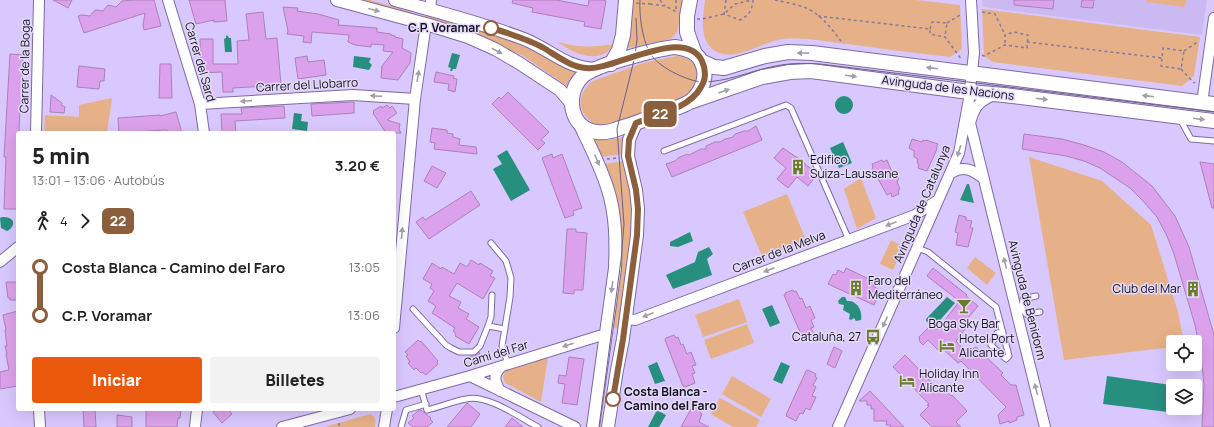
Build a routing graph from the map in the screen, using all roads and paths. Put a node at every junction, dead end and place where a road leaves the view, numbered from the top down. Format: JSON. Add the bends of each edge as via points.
{"nodes":[{"id":1,"x":39,"y":0,"type":"edge"},
{"id":2,"x":168,"y":0,"type":"edge"},
{"id":3,"x":337,"y":0,"type":"edge"},
{"id":4,"x":395,"y":0,"type":"edge"},
{"id":5,"x":644,"y":0,"type":"edge"},
{"id":6,"x":651,"y":0,"type":"edge"},
{"id":7,"x":660,"y":0,"type":"edge"},
{"id":8,"x":676,"y":0,"type":"edge"},
{"id":9,"x":690,"y":0,"type":"edge"},
{"id":10,"x":726,"y":0,"type":"edge"},
{"id":11,"x":752,"y":0,"type":"edge"},
{"id":12,"x":775,"y":0,"type":"edge"},
{"id":13,"x":971,"y":0,"type":"edge"},
{"id":14,"x":629,"y":1,"type":"edge"},
{"id":15,"x":643,"y":4,"type":"junction"},
{"id":16,"x":650,"y":4,"type":"junction"},
{"id":17,"x":431,"y":5,"type":"edge"},
{"id":18,"x":665,"y":6,"type":"junction"},
{"id":19,"x":982,"y":12,"type":"dead end"},
{"id":20,"x":681,"y":14,"type":"junction"},
{"id":21,"x":724,"y":14,"type":"junction"},
{"id":22,"x":960,"y":15,"type":"dead end"},
{"id":23,"x":818,"y":16,"type":"junction"},
{"id":24,"x":1214,"y":18,"type":"edge"},
{"id":25,"x":947,"y":23,"type":"junction"},
{"id":26,"x":426,"y":24,"type":"junction"},
{"id":27,"x":698,"y":25,"type":"dead end"},
{"id":28,"x":930,"y":29,"type":"junction"},
{"id":29,"x":1005,"y":35,"type":"junction"},
{"id":30,"x":945,"y":37,"type":"junction"},
{"id":31,"x":1199,"y":41,"type":"dead end"},
{"id":32,"x":1027,"y":42,"type":"junction"},
{"id":33,"x":843,"y":44,"type":"dead end"},
{"id":34,"x":1005,"y":45,"type":"junction"},
{"id":35,"x":1184,"y":51,"type":"junction"},
{"id":36,"x":974,"y":53,"type":"junction"},
{"id":37,"x":984,"y":56,"type":"dead end"},
{"id":38,"x":698,"y":57,"type":"junction"},
{"id":39,"x":1162,"y":58,"type":"junction"},
{"id":40,"x":611,"y":64,"type":"junction"},
{"id":41,"x":596,"y":69,"type":"junction"},
{"id":42,"x":1181,"y":69,"type":"junction"},
{"id":43,"x":971,"y":73,"type":"junction"},
{"id":44,"x":1193,"y":82,"type":"dead end"},
{"id":45,"x":996,"y":94,"type":"junction"},
{"id":46,"x":969,"y":96,"type":"junction"},
{"id":47,"x":415,"y":99,"type":"junction"},
{"id":48,"x":687,"y":103,"type":"junction"},
{"id":49,"x":1208,"y":103,"type":"edge"},
{"id":50,"x":200,"y":104,"type":"junction"},
{"id":51,"x":571,"y":104,"type":"junction"},
{"id":52,"x":1179,"y":116,"type":"junction"},
{"id":53,"x":1214,"y":121,"type":"edge"},
{"id":54,"x":636,"y":123,"type":"junction"},
{"id":55,"x":970,"y":123,"type":"junction"},
{"id":56,"x":580,"y":125,"type":"junction"},
{"id":57,"x":36,"y":131,"type":"edge"},
{"id":58,"x":204,"y":131,"type":"edge"},
{"id":59,"x":1214,"y":142,"type":"edge"},
{"id":60,"x":664,"y":151,"type":"dead end"},
{"id":61,"x":628,"y":156,"type":"junction"},
{"id":62,"x":597,"y":161,"type":"junction"},
{"id":63,"x":951,"y":173,"type":"junction"},
{"id":64,"x":984,"y":180,"type":"junction"},
{"id":65,"x":938,"y":200,"type":"junction"},
{"id":66,"x":399,"y":214,"type":"edge"},
{"id":67,"x":849,"y":240,"type":"junction"},
{"id":68,"x":491,"y":243,"type":"dead end"},
{"id":69,"x":917,"y":248,"type":"junction"},
{"id":70,"x":16,"y":249,"type":"edge"},
{"id":71,"x":0,"y":262,"type":"edge"},
{"id":72,"x":396,"y":282,"type":"edge"},
{"id":73,"x":492,"y":295,"type":"dead end"},
{"id":74,"x":1036,"y":296,"type":"dead end"},
{"id":75,"x":413,"y":309,"type":"dead end"},
{"id":76,"x":1019,"y":309,"type":"junction"},
{"id":77,"x":1040,"y":312,"type":"dead end"},
{"id":78,"x":626,"y":319,"type":"junction"},
{"id":79,"x":488,"y":326,"type":"junction"},
{"id":80,"x":505,"y":330,"type":"junction"},
{"id":81,"x":1003,"y":332,"type":"junction"},
{"id":82,"x":606,"y":336,"type":"junction"},
{"id":83,"x":505,"y":365,"type":"junction"},
{"id":84,"x":617,"y":370,"type":"junction"},
{"id":85,"x":470,"y":376,"type":"junction"},
{"id":86,"x":421,"y":390,"type":"junction"},
{"id":87,"x":500,"y":390,"type":"junction"},
{"id":88,"x":396,"y":396,"type":"edge"},
{"id":89,"x":426,"y":404,"type":"junction"},
{"id":90,"x":39,"y":411,"type":"edge"},
{"id":91,"x":197,"y":411,"type":"edge"},
{"id":92,"x":342,"y":411,"type":"edge"},
{"id":93,"x":387,"y":411,"type":"edge"},
{"id":94,"x":339,"y":423,"type":"dead end"},
{"id":95,"x":40,"y":427,"type":"edge"},
{"id":96,"x":195,"y":427,"type":"edge"},
{"id":97,"x":282,"y":427,"type":"edge"},
{"id":98,"x":339,"y":427,"type":"edge"},
{"id":99,"x":384,"y":427,"type":"edge"},
{"id":100,"x":401,"y":427,"type":"edge"},
{"id":101,"x":538,"y":427,"type":"edge"},
{"id":102,"x":575,"y":427,"type":"edge"},
{"id":103,"x":593,"y":427,"type":"edge"},
{"id":104,"x":608,"y":427,"type":"edge"},
{"id":105,"x":838,"y":427,"type":"edge"},
{"id":106,"x":1045,"y":427,"type":"edge"}],
"edges":[{"from":1,"to":57,"type":"street","name":"Carrer de la Boga"},
{"from":2,"to":50,"type":"street","name":"Carrer del Sard"},
{"from":3,"to":26,"type":"street","one_way":true},
{"from":4,"to":17,"type":"street"},
{"from":5,"to":15,"type":"path"},
{"from":6,"to":16,"type":"path"},
{"from":7,"to":18,"type":"path"},
{"from":8,"to":20,"type":"path"},
{"from":9,"to":20,"type":"main road"},
{"from":10,"to":21,"type":"path"},
{"from":11,"to":21,"type":"path","via":[[735,4]]},
{"from":11,"to":21,"type":"path","via":[[752,9],[740,20]]},
{"from":12,"to":23,"type":"path","via":[[798,5]]},
{"from":13,"to":36,"type":"street","name":"Avinguda de Catalunya"},
{"from":14,"to":15,"type":"path"},
{"from":14,"to":40,"type":"main road","via":[[619,50]]},
{"from":15,"to":16,"type":"path"},
{"from":16,"to":18,"type":"path"},
{"from":17,"to":41,"type":"street","via":[[526,40],[576,66]]},
{"from":18,"to":20,"type":"path"},
{"from":19,"to":29,"type":"path","via":[[995,14]]},
{"from":20,"to":38,"type":"main road"},
{"from":21,"to":27,"type":"path","via":[[698,19]]},
{"from":22,"to":25,"type":"path"},
{"from":23,"to":28,"type":"path"},
{"from":23,"to":33,"type":"path"},
{"from":24,"to":49,"type":"street"},
{"from":25,"to":28,"type":"path","via":[[932,22]]},
{"from":25,"to":30,"type":"path"},
{"from":47,"to":26,"type":"street","one_way":true},
{"from":26,"to":51,"type":"street","one_way":true,"via":[[468,37],[495,49],[560,90]]},
{"from":28,"to":30,"type":"path","via":[[930,34]]},
{"from":29,"to":32,"type":"path","via":[[1014,32],[1028,34]]},
{"from":29,"to":34,"type":"path"},
{"from":30,"to":36,"type":"path","via":[[962,61],[967,53]]},
{"from":31,"to":35,"type":"path"},
{"from":32,"to":34,"type":"path","via":[[1027,48]]},
{"from":32,"to":39,"type":"path"},
{"from":34,"to":37,"type":"path"},
{"from":35,"to":39,"type":"path","via":[[1163,48]]},
{"from":35,"to":42,"type":"path"},
{"from":36,"to":43,"type":"street","name":"Avinguda de Catalunya"},
{"from":38,"to":40,"type":"main road","name":"Avinguda de les Nacions","via":[[686,49],[675,47]]},
{"from":43,"to":38,"type":"main road","name":"Avinguda de les Nacions","one_way":true,"via":[[812,53],[788,52],[724,68],[714,67]]},
{"from":38,"to":48,"type":"main road","via":[[705,72],[704,82],[698,94]]},
{"from":39,"to":42,"type":"path","via":[[1161,66]]},
{"from":40,"to":41,"type":"main road","name":"Avinguda de les Nacions"},
{"from":41,"to":51,"type":"main road","name":"Avinguda de les Nacions","via":[[587,73],[574,87]]},
{"from":42,"to":44,"type":"path"},
{"from":43,"to":46,"type":"street","name":"Avinguda de Catalunya"},
{"from":49,"to":43,"type":"main road","name":"Avinguda de les Nacions","one_way":true},
{"from":45,"to":46,"type":"main road","name":"Avinguda de les Nacions"},
{"from":45,"to":52,"type":"main road","name":"Avinguda de les Nacions","one_way":true},
{"from":45,"to":55,"type":"street","via":[[979,103]]},
{"from":48,"to":46,"type":"main road","name":"Avinguda de les Nacions","one_way":true,"via":[[762,77],[811,71]]},
{"from":46,"to":55,"type":"street","name":"Avinguda de Benidorm"},
{"from":46,"to":63,"type":"street","name":"Avinguda de Catalunya","one_way":true,"via":[[959,152]]},
{"from":47,"to":50,"type":"street","name":"Carrer del Llobarro","one_way":true,"via":[[353,94]]},
{"from":47,"to":66,"type":"street"},
{"from":48,"to":54,"type":"main road","name":"Avinguda de les Nacions"},
{"from":50,"to":58,"type":"street","name":"Carrer del Sard"},
{"from":51,"to":56,"type":"main road"},
{"from":52,"to":53,"type":"main road","name":"Avinguda de les Nacions","one_way":true},
{"from":52,"to":59,"type":"lane","via":[[1192,139]]},
{"from":54,"to":56,"type":"main road","name":"Avinguda de les Nacions","via":[[605,132],[588,130]]},
{"from":54,"to":61,"type":"street","via":[[629,140]]},
{"from":55,"to":64,"type":"street","name":"Avinguda de Benidorm"},
{"from":56,"to":62,"type":"street","one_way":true},
{"from":60,"to":67,"type":"lane","via":[[786,105],[791,108]]},
{"from":61,"to":62,"type":"path"},
{"from":61,"to":78,"type":"street","via":[[638,209]]},
{"from":62,"to":82,"type":"street","one_way":true,"via":[[608,190],[616,243]]},
{"from":63,"to":64,"type":"street","via":[[969,169]]},
{"from":63,"to":65,"type":"street","name":"Avinguda de Catalunya"},
{"from":76,"to":64,"type":"street","name":"Avinguda de Benidorm","one_way":true},
{"from":65,"to":67,"type":"street","name":"Carrer de la Melva","one_way":true,"via":[[915,215]]},
{"from":65,"to":69,"type":"street","name":"Avinguda de Catalunya"},
{"from":72,"to":66,"type":"street","one_way":true},
{"from":67,"to":78,"type":"street","name":"Carrer de la Melva","one_way":true,"via":[[636,320]]},
{"from":68,"to":80,"type":"lane","via":[[506,261],[511,278]]},
{"from":69,"to":81,"type":"lane","via":[[928,252],[996,306]]},
{"from":69,"to":105,"type":"street","name":"Avinguda de Catalunya","one_way":true},
{"from":70,"to":71,"type":"street"},
{"from":73,"to":79,"type":"lane"},
{"from":74,"to":76,"type":"lane","via":[[1023,299]]},
{"from":75,"to":79,"type":"lane","via":[[446,345],[459,352],[474,352],[480,346]]},
{"from":76,"to":77,"type":"lane","via":[[1026,314]]},
{"from":106,"to":76,"type":"street","name":"Avinguda de Benidorm","one_way":true},
{"from":78,"to":84,"type":"street"},
{"from":79,"to":80,"type":"lane"},
{"from":80,"to":83,"type":"lane","via":[[502,346]]},
{"from":81,"to":81,"type":"lane","via":[[1009,356],[1006,359],[991,345],[997,334]]},
{"from":82,"to":83,"type":"street","name":"Camí del Far","one_way":true},
{"from":82,"to":84,"type":"street","via":[[616,342]]},
{"from":82,"to":103,"type":"street"},
{"from":83,"to":85,"type":"street","name":"Camí del Far"},
{"from":83,"to":87,"type":"street","via":[[497,371],[495,378]]},
{"from":84,"to":104,"type":"street"},
{"from":85,"to":86,"type":"street","name":"Camí del Far"},
{"from":85,"to":87,"type":"street"},
{"from":86,"to":88,"type":"street","name":"Camí del Far"},
{"from":86,"to":89,"type":"lane"},
{"from":87,"to":102,"type":"street"},
{"from":89,"to":100,"type":"lane","via":[[406,410]]},
{"from":89,"to":101,"type":"lane","via":[[427,410],[467,398],[479,398]]},
{"from":90,"to":95,"type":"street"},
{"from":91,"to":96,"type":"street"},
{"from":92,"to":97,"type":"street"},
{"from":93,"to":99,"type":"street"},
{"from":94,"to":98,"type":"path"}]}
